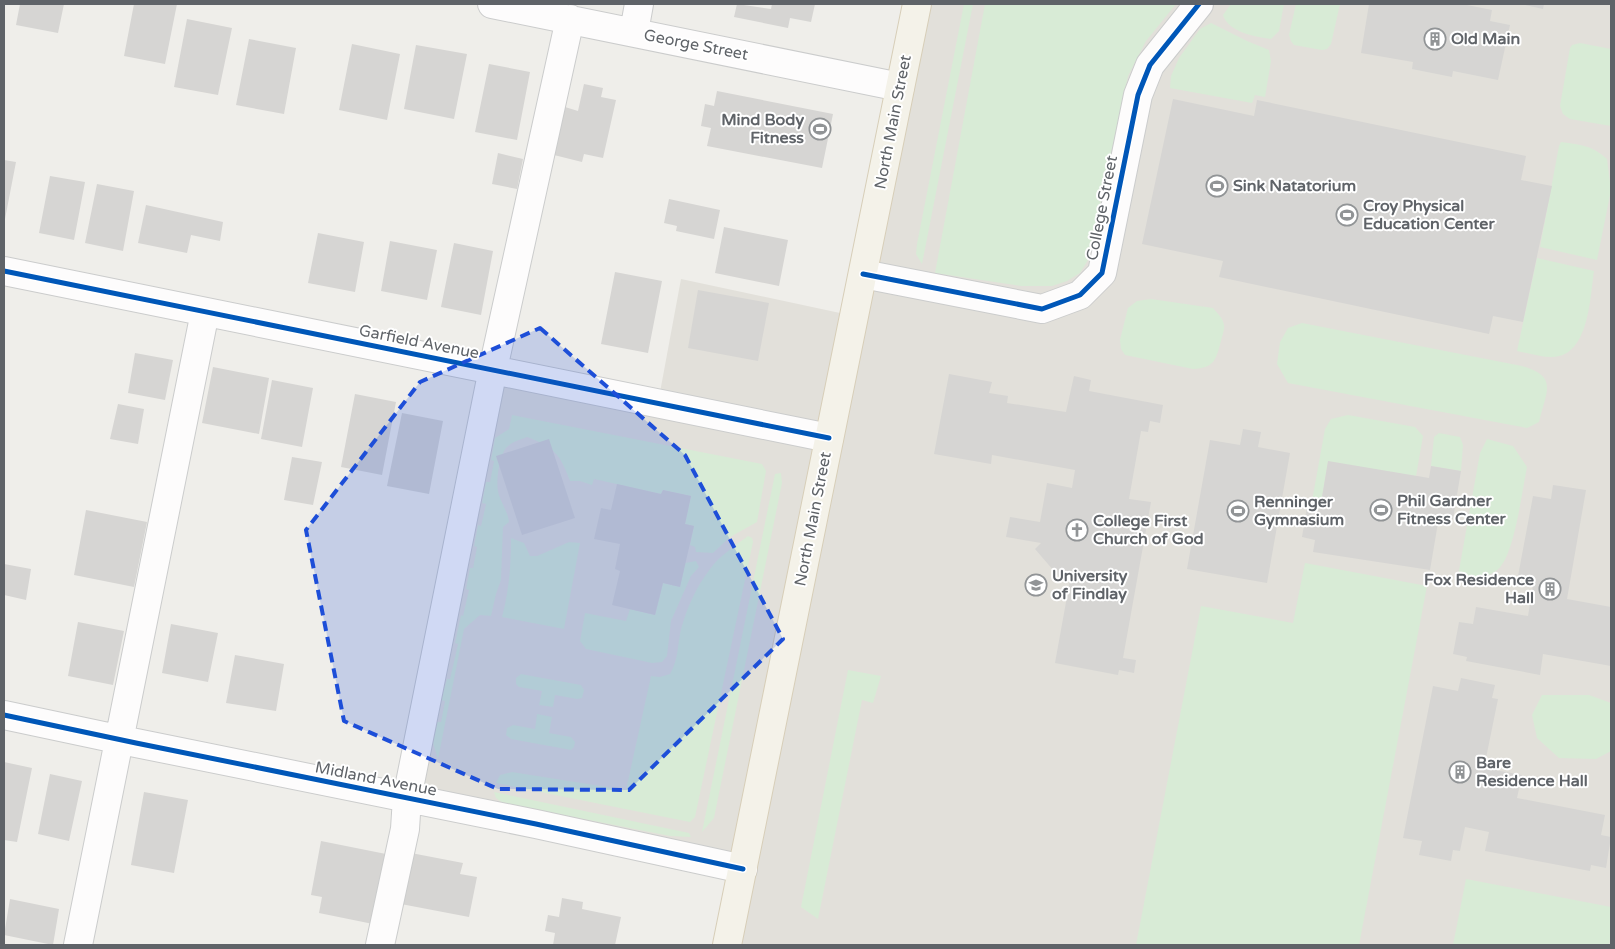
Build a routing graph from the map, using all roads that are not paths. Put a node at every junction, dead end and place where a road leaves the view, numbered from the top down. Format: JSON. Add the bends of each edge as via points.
{"nodes":[{"id":1,"x":492,"y":4,"type":"edge"},
{"id":2,"x":639,"y":4,"type":"edge"},
{"id":3,"x":917,"y":4,"type":"edge"},
{"id":4,"x":1199,"y":4,"type":"edge"},
{"id":5,"x":570,"y":19,"type":"junction"},
{"id":6,"x":634,"y":32,"type":"junction"},
{"id":7,"x":900,"y":87,"type":"junction"},
{"id":8,"x":4,"y":271,"type":"edge"},
{"id":9,"x":863,"y":274,"type":"junction"},
{"id":10,"x":205,"y":312,"type":"junction"},
{"id":11,"x":493,"y":370,"type":"junction"},
{"id":12,"x":830,"y":438,"type":"junction"},
{"id":13,"x":4,"y":715,"type":"edge"},
{"id":14,"x":119,"y":740,"type":"junction"},
{"id":15,"x":408,"y":798,"type":"junction"},
{"id":16,"x":743,"y":869,"type":"junction"},
{"id":17,"x":78,"y":945,"type":"edge"},
{"id":18,"x":380,"y":945,"type":"edge"},
{"id":19,"x":727,"y":945,"type":"edge"}],
"edges":[{"from":1,"to":5,"type":"street","name":"George Street"},
{"from":2,"to":6,"type":"street"},
{"from":3,"to":7,"type":"main road","name":"North Main Street"},
{"from":4,"to":9,"type":"street","name":"College Street","via":[[1150,65],[1138,95],[1102,273],[1080,295],[1042,309]]},
{"from":5,"to":6,"type":"street","name":"George Street"},
{"from":5,"to":11,"type":"street"},
{"from":6,"to":7,"type":"street","name":"George Street"},
{"from":7,"to":9,"type":"main road","name":"North Main Street"},
{"from":8,"to":10,"type":"street","name":"Garfield Avenue"},
{"from":9,"to":12,"type":"main road","name":"North Main Street"},
{"from":10,"to":11,"type":"street","name":"Garfield Avenue"},
{"from":10,"to":14,"type":"street"},
{"from":11,"to":12,"type":"street","name":"Garfield Avenue"},
{"from":11,"to":15,"type":"street"},
{"from":12,"to":16,"type":"main road","name":"North Main Street"},
{"from":13,"to":14,"type":"street","name":"Midland Avenue"},
{"from":14,"to":15,"type":"street","name":"Midland Avenue"},
{"from":14,"to":17,"type":"street"},
{"from":15,"to":16,"type":"street","name":"Midland Avenue"},
{"from":15,"to":18,"type":"street","via":[[405,829]]},
{"from":16,"to":19,"type":"main road","name":"North Main Street"}]}
